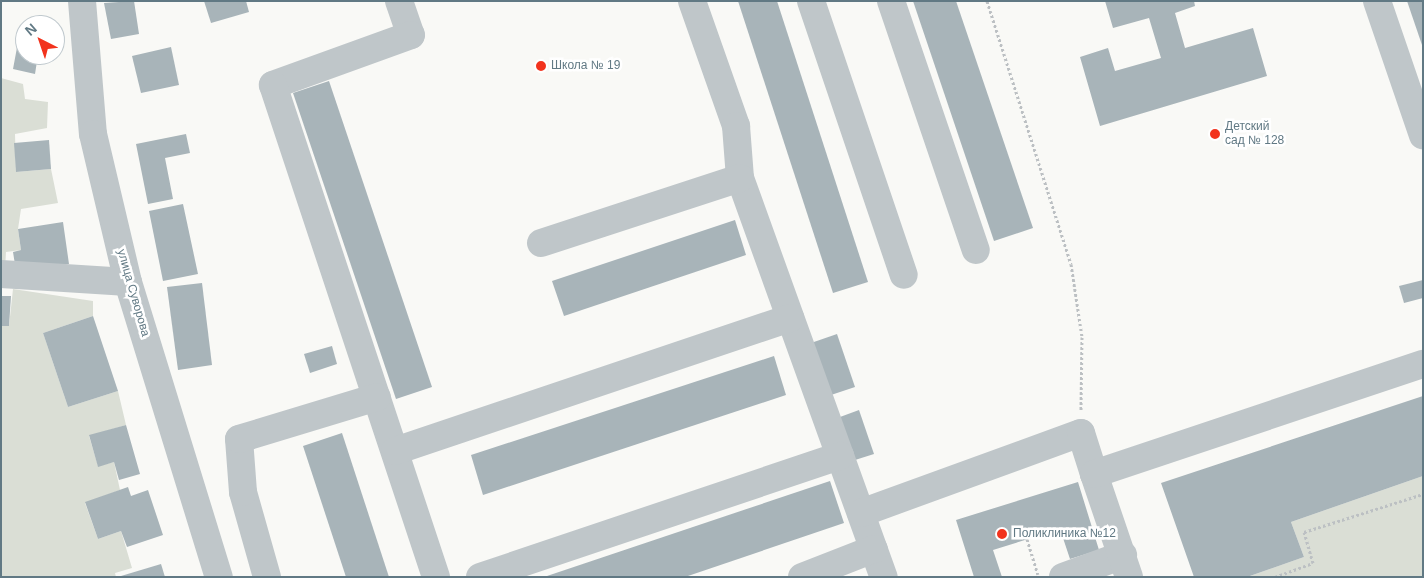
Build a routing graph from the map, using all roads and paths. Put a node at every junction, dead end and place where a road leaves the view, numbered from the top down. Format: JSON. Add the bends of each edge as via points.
{"nodes":[{"id":1,"x":82,"y":1,"type":"edge"},
{"id":2,"x":399,"y":1,"type":"edge"},
{"id":3,"x":692,"y":1,"type":"edge"},
{"id":4,"x":811,"y":1,"type":"edge"},
{"id":5,"x":891,"y":1,"type":"edge"},
{"id":6,"x":987,"y":1,"type":"edge"},
{"id":7,"x":1377,"y":1,"type":"edge"},
{"id":8,"x":1423,"y":135,"type":"edge"},
{"id":9,"x":740,"y":178,"type":"junction"},
{"id":10,"x":541,"y":243,"type":"dead end"},
{"id":11,"x":976,"y":250,"type":"dead end"},
{"id":12,"x":1,"y":274,"type":"edge"},
{"id":13,"x":904,"y":275,"type":"dead end"},
{"id":14,"x":128,"y":282,"type":"junction"},
{"id":15,"x":790,"y":318,"type":"junction"},
{"id":16,"x":1423,"y":364,"type":"edge"},
{"id":17,"x":377,"y":397,"type":"junction"},
{"id":18,"x":1081,"y":433,"type":"junction"},
{"id":19,"x":395,"y":451,"type":"junction"},
{"id":20,"x":840,"y":456,"type":"junction"},
{"id":21,"x":1094,"y":474,"type":"junction"},
{"id":22,"x":1423,"y":494,"type":"edge"},
{"id":23,"x":861,"y":513,"type":"junction"},
{"id":24,"x":1027,"y":539,"type":"dead end"},
{"id":25,"x":874,"y":549,"type":"junction"},
{"id":26,"x":1126,"y":566,"type":"edge"},
{"id":27,"x":219,"y":577,"type":"edge"},
{"id":28,"x":268,"y":577,"type":"edge"},
{"id":29,"x":436,"y":577,"type":"edge"},
{"id":30,"x":480,"y":577,"type":"edge"},
{"id":31,"x":802,"y":577,"type":"edge"},
{"id":32,"x":884,"y":577,"type":"edge"},
{"id":33,"x":1039,"y":577,"type":"edge"},
{"id":34,"x":1063,"y":577,"type":"edge"},
{"id":35,"x":1275,"y":577,"type":"edge"}],
"edges":[{"from":1,"to":14,"type":"street","name":"улица Суворова","via":[[93,134]]},
{"from":2,"to":17,"type":"street","via":[[411,35],[273,85]]},
{"from":3,"to":9,"type":"street","via":[[736,126]]},
{"from":4,"to":13,"type":"street"},
{"from":5,"to":11,"type":"street"},
{"from":6,"to":18,"type":"path","via":[[1071,264],[1082,337]]},
{"from":7,"to":8,"type":"street"},
{"from":9,"to":10,"type":"street"},
{"from":9,"to":15,"type":"street"},
{"from":12,"to":14,"type":"street"},
{"from":14,"to":27,"type":"street","name":"улица Суворова"},
{"from":15,"to":19,"type":"street"},
{"from":15,"to":20,"type":"street"},
{"from":16,"to":21,"type":"street"},
{"from":17,"to":19,"type":"street"},
{"from":17,"to":28,"type":"street","via":[[239,438],[243,492]]},
{"from":18,"to":21,"type":"street"},
{"from":18,"to":23,"type":"street"},
{"from":19,"to":29,"type":"street"},
{"from":20,"to":23,"type":"street"},
{"from":20,"to":30,"type":"street"},
{"from":21,"to":26,"type":"street"},
{"from":22,"to":35,"type":"path","via":[[1304,532],[1313,563]]},
{"from":23,"to":25,"type":"street"},
{"from":24,"to":33,"type":"path"},
{"from":25,"to":31,"type":"street"},
{"from":25,"to":32,"type":"street"},
{"from":26,"to":34,"type":"street"}]}
